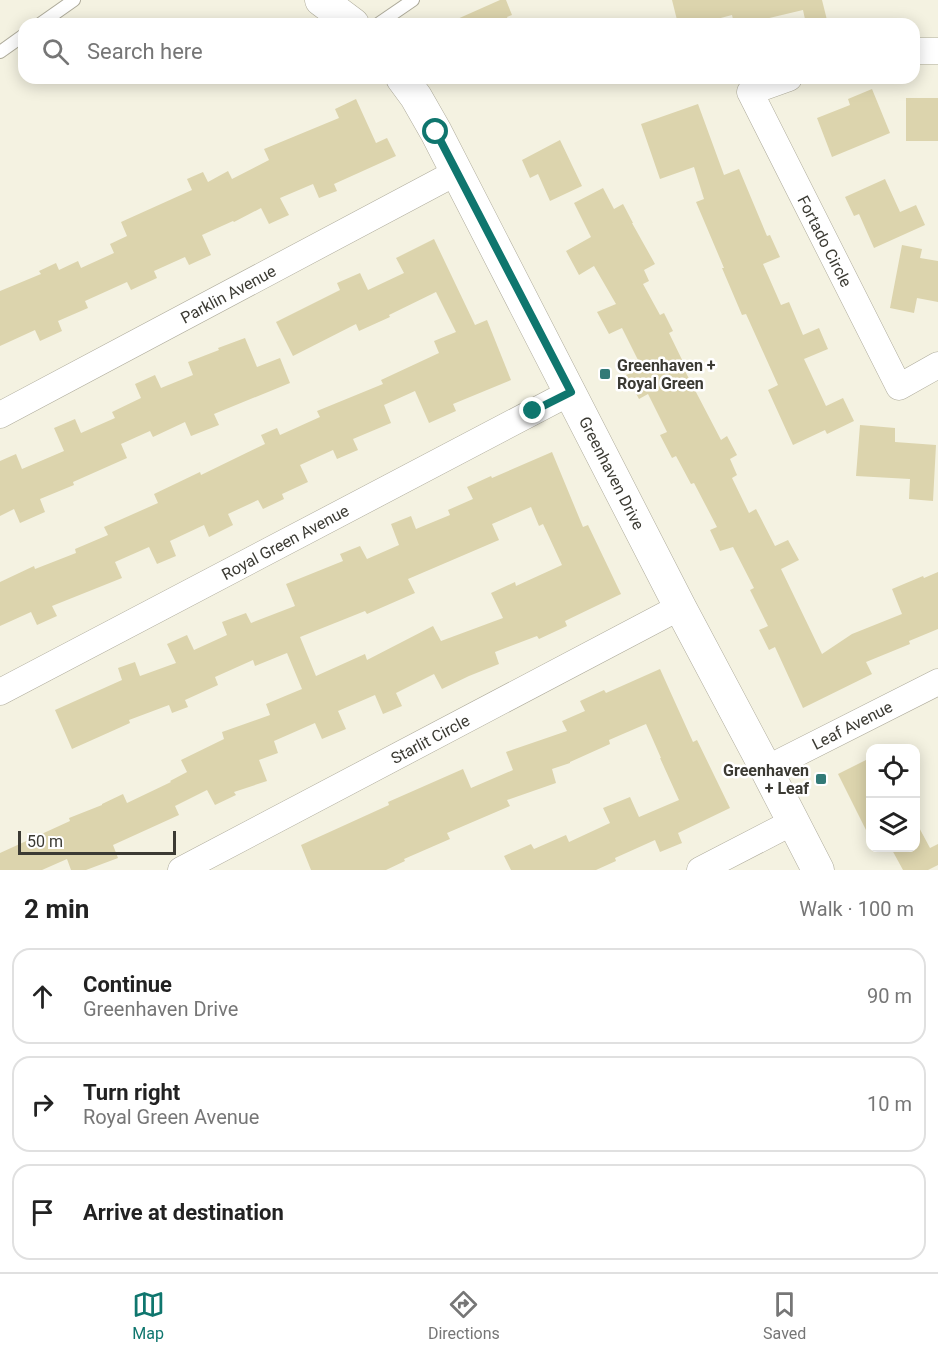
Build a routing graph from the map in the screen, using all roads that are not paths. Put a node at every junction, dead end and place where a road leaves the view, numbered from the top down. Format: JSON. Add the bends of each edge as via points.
{"nodes":[{"id":1,"x":74,"y":0,"type":"edge"},
{"id":2,"x":321,"y":0,"type":"edge"},
{"id":3,"x":413,"y":0,"type":"edge"},
{"id":4,"x":48,"y":18,"type":"edge"},
{"id":5,"x":345,"y":18,"type":"edge"},
{"id":6,"x":387,"y":18,"type":"edge"},
{"id":7,"x":18,"y":39,"type":"edge"},
{"id":8,"x":0,"y":51,"type":"edge"},
{"id":9,"x":920,"y":51,"type":"edge"},
{"id":10,"x":938,"y":51,"type":"edge"},
{"id":11,"x":406,"y":84,"type":"edge"},
{"id":12,"x":772,"y":84,"type":"edge"},
{"id":13,"x":457,"y":172,"type":"junction"},
{"id":14,"x":938,"y":365,"type":"edge"},
{"id":15,"x":571,"y":392,"type":"junction"},
{"id":16,"x":0,"y":415,"type":"edge"},
{"id":17,"x":680,"y":607,"type":"junction"},
{"id":18,"x":938,"y":682,"type":"edge"},
{"id":19,"x":0,"y":692,"type":"edge"},
{"id":20,"x":766,"y":770,"type":"junction"},
{"id":21,"x":793,"y":822,"type":"junction"},
{"id":22,"x":180,"y":870,"type":"edge"},
{"id":23,"x":700,"y":870,"type":"edge"},
{"id":24,"x":818,"y":870,"type":"edge"}],
"edges":[{"from":1,"to":4,"type":"lane"},
{"from":2,"to":5,"type":"street"},
{"from":3,"to":6,"type":"lane"},
{"from":7,"to":8,"type":"lane"},
{"from":9,"to":10,"type":"street"},
{"from":11,"to":13,"type":"street","name":"Greenhaven Drive"},
{"from":12,"to":14,"type":"street","name":"Fortado Circle","via":[[750,92],[899,387]]},
{"from":13,"to":15,"type":"street","name":"Greenhaven Drive"},
{"from":13,"to":16,"type":"street","name":"Parklin Avenue"},
{"from":15,"to":17,"type":"street","name":"Greenhaven Drive"},
{"from":15,"to":19,"type":"street","name":"Royal Green Avenue"},
{"from":17,"to":20,"type":"street","name":"Greenhaven Drive"},
{"from":17,"to":22,"type":"street","name":"Starlit Circle"},
{"from":18,"to":20,"type":"street","name":"Leaf Avenue"},
{"from":20,"to":21,"type":"street","name":"Greenhaven Drive"},
{"from":21,"to":23,"type":"street"},
{"from":21,"to":24,"type":"street","name":"Greenhaven Drive"}]}
